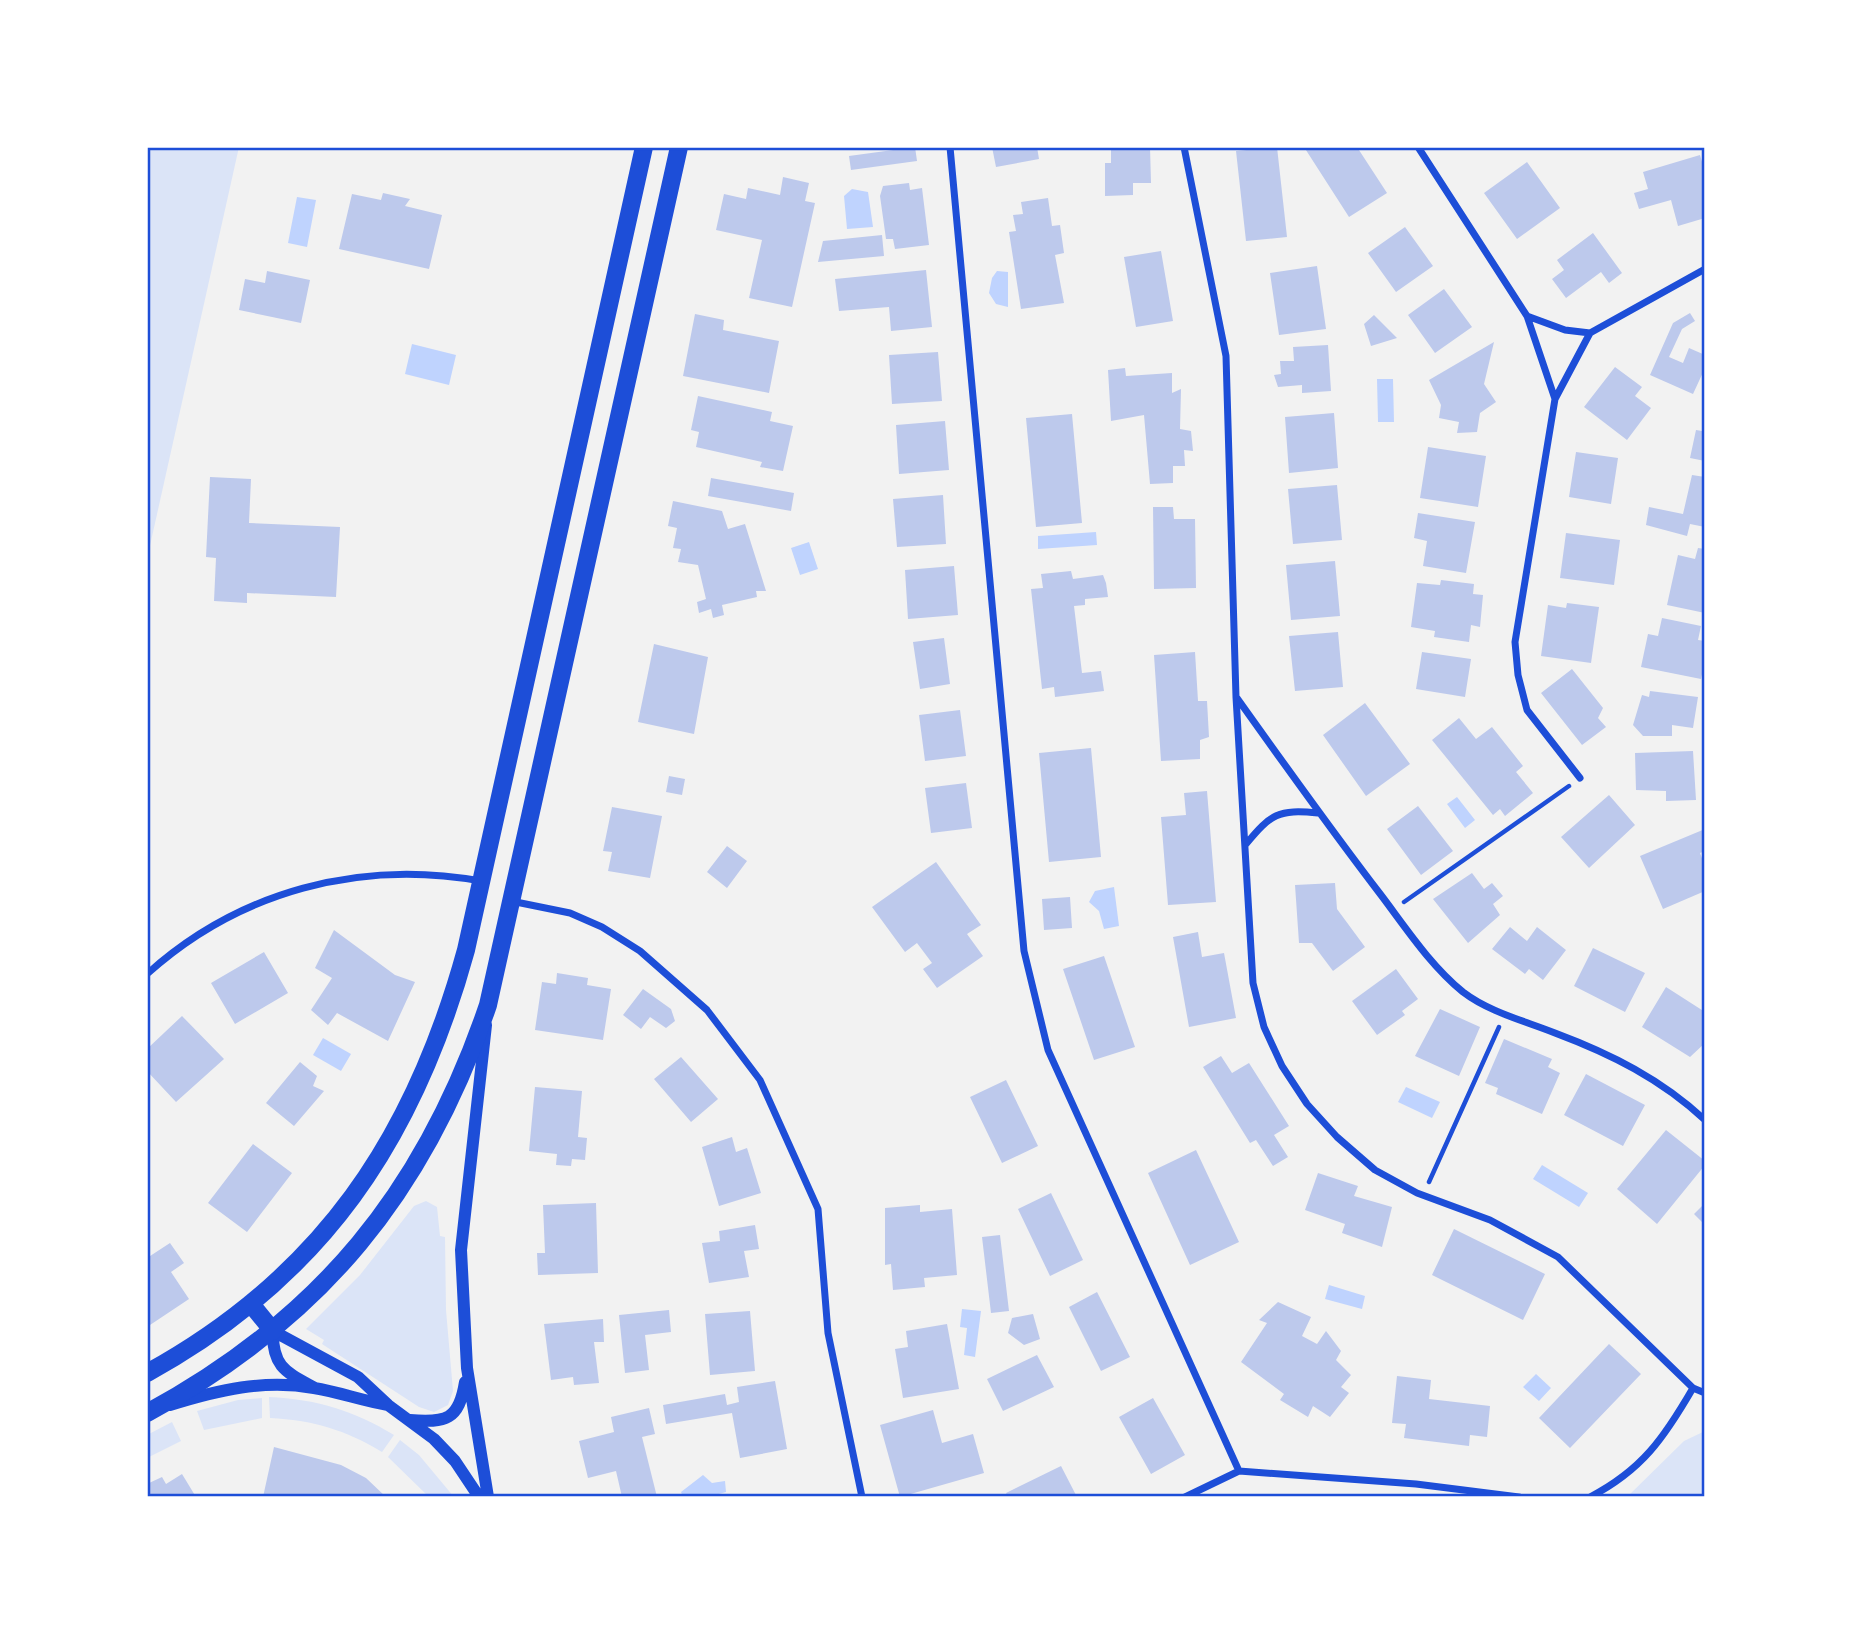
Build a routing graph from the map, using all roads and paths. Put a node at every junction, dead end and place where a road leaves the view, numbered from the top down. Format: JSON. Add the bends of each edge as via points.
{"nodes":[{"id":1,"x":645,"y":147,"type":"edge"},
{"id":2,"x":679,"y":147,"type":"edge"},
{"id":3,"x":950,"y":147,"type":"edge"},
{"id":4,"x":1184,"y":147,"type":"edge"},
{"id":5,"x":1418,"y":147,"type":"edge"},
{"id":6,"x":1705,"y":269,"type":"edge"},
{"id":7,"x":1527,"y":316,"type":"junction"},
{"id":8,"x":1590,"y":333,"type":"junction"},
{"id":9,"x":1555,"y":399,"type":"junction"},
{"id":10,"x":1236,"y":697,"type":"junction"},
{"id":11,"x":1580,"y":778,"type":"joint"},
{"id":12,"x":1318,"y":813,"type":"junction"},
{"id":13,"x":1245,"y":845,"type":"junction"},
{"id":14,"x":482,"y":881,"type":"junction"},
{"id":15,"x":511,"y":901,"type":"junction"},
{"id":16,"x":1392,"y":910,"type":"junction"},
{"id":17,"x":147,"y":974,"type":"edge"},
{"id":18,"x":488,"y":1004,"type":"junction"},
{"id":19,"x":1498,"y":1029,"type":"dead end"},
{"id":20,"x":1705,"y":1120,"type":"edge"},
{"id":21,"x":1435,"y":1168,"type":"dead end"},
{"id":22,"x":251,"y":1304,"type":"junction"},
{"id":23,"x":273,"y":1331,"type":"junction"},
{"id":24,"x":467,"y":1368,"type":"junction"},
{"id":25,"x":147,"y":1373,"type":"edge"},
{"id":26,"x":315,"y":1388,"type":"junction"},
{"id":27,"x":1693,"y":1388,"type":"junction"},
{"id":28,"x":1705,"y":1393,"type":"edge"},
{"id":29,"x":388,"y":1405,"type":"junction"},
{"id":30,"x":148,"y":1413,"type":"edge"},
{"id":31,"x":410,"y":1420,"type":"junction"},
{"id":32,"x":1239,"y":1471,"type":"junction"},
{"id":33,"x":479,"y":1497,"type":"edge"},
{"id":34,"x":488,"y":1497,"type":"edge"},
{"id":35,"x":862,"y":1497,"type":"edge"},
{"id":36,"x":1185,"y":1497,"type":"edge"},
{"id":37,"x":1519,"y":1497,"type":"edge"},
{"id":38,"x":1590,"y":1497,"type":"edge"}],
"edges":[{"from":1,"to":14,"type":"main road"},
{"from":2,"to":15,"type":"main road"},
{"from":3,"to":32,"type":"street","via":[[1024,951],[1048,1050]]},
{"from":4,"to":10,"type":"street","via":[[1226,356]]},
{"from":5,"to":7,"type":"street"},
{"from":6,"to":8,"type":"street"},
{"from":7,"to":8,"type":"street","via":[[1565,330]]},
{"from":7,"to":9,"type":"street"},
{"from":8,"to":9,"type":"street"},
{"from":9,"to":11,"type":"street","via":[[1514,642],[1527,710]]},
{"from":10,"to":12,"type":"street"},
{"from":10,"to":13,"type":"street"},
{"from":11,"to":16,"type":"path"},
{"from":12,"to":13,"type":"street","via":[[1290,810],[1264,821]]},
{"from":12,"to":16,"type":"street"},
{"from":13,"to":27,"type":"street","via":[[1253,983],[1264,1027],[1307,1104],[1375,1170],[1417,1193],[1490,1220],[1558,1257]]},
{"from":14,"to":17,"type":"street","via":[[407,873],[322,881],[243,908],[174,949]]},
{"from":14,"to":22,"type":"main road","via":[[467,950],[439,1039],[400,1124],[348,1203]]},
{"from":15,"to":18,"type":"main road"},
{"from":15,"to":35,"type":"street","via":[[570,913],[640,951],[707,1010],[760,1080],[818,1209],[828,1332]]},
{"from":16,"to":20,"type":"street","via":[[1434,965],[1465,993],[1496,1010],[1603,1051],[1646,1074]]},
{"from":18,"to":23,"type":"main road","via":[[453,1097],[405,1184],[345,1262]]},
{"from":18,"to":24,"type":"street","via":[[461,1230]]},
{"from":19,"to":21,"type":"path"},
{"from":22,"to":23,"type":"main road"},
{"from":22,"to":25,"type":"main road"},
{"from":23,"to":26,"type":"street","via":[[272,1349],[278,1362]]},
{"from":23,"to":29,"type":"street","via":[[358,1377]]},
{"from":23,"to":30,"type":"main road","via":[[234,1361]]},
{"from":24,"to":31,"type":"street","via":[[455,1412],[435,1422]]},
{"from":24,"to":34,"type":"street"},
{"from":26,"to":29,"type":"street"},
{"from":26,"to":30,"type":"street","via":[[236,1387]]},
{"from":27,"to":28,"type":"street"},
{"from":27,"to":38,"type":"street","via":[[1666,1435],[1622,1480]]},
{"from":29,"to":31,"type":"street"},
{"from":31,"to":33,"type":"street","via":[[455,1461]]},
{"from":32,"to":36,"type":"street"},
{"from":32,"to":37,"type":"street"}]}
